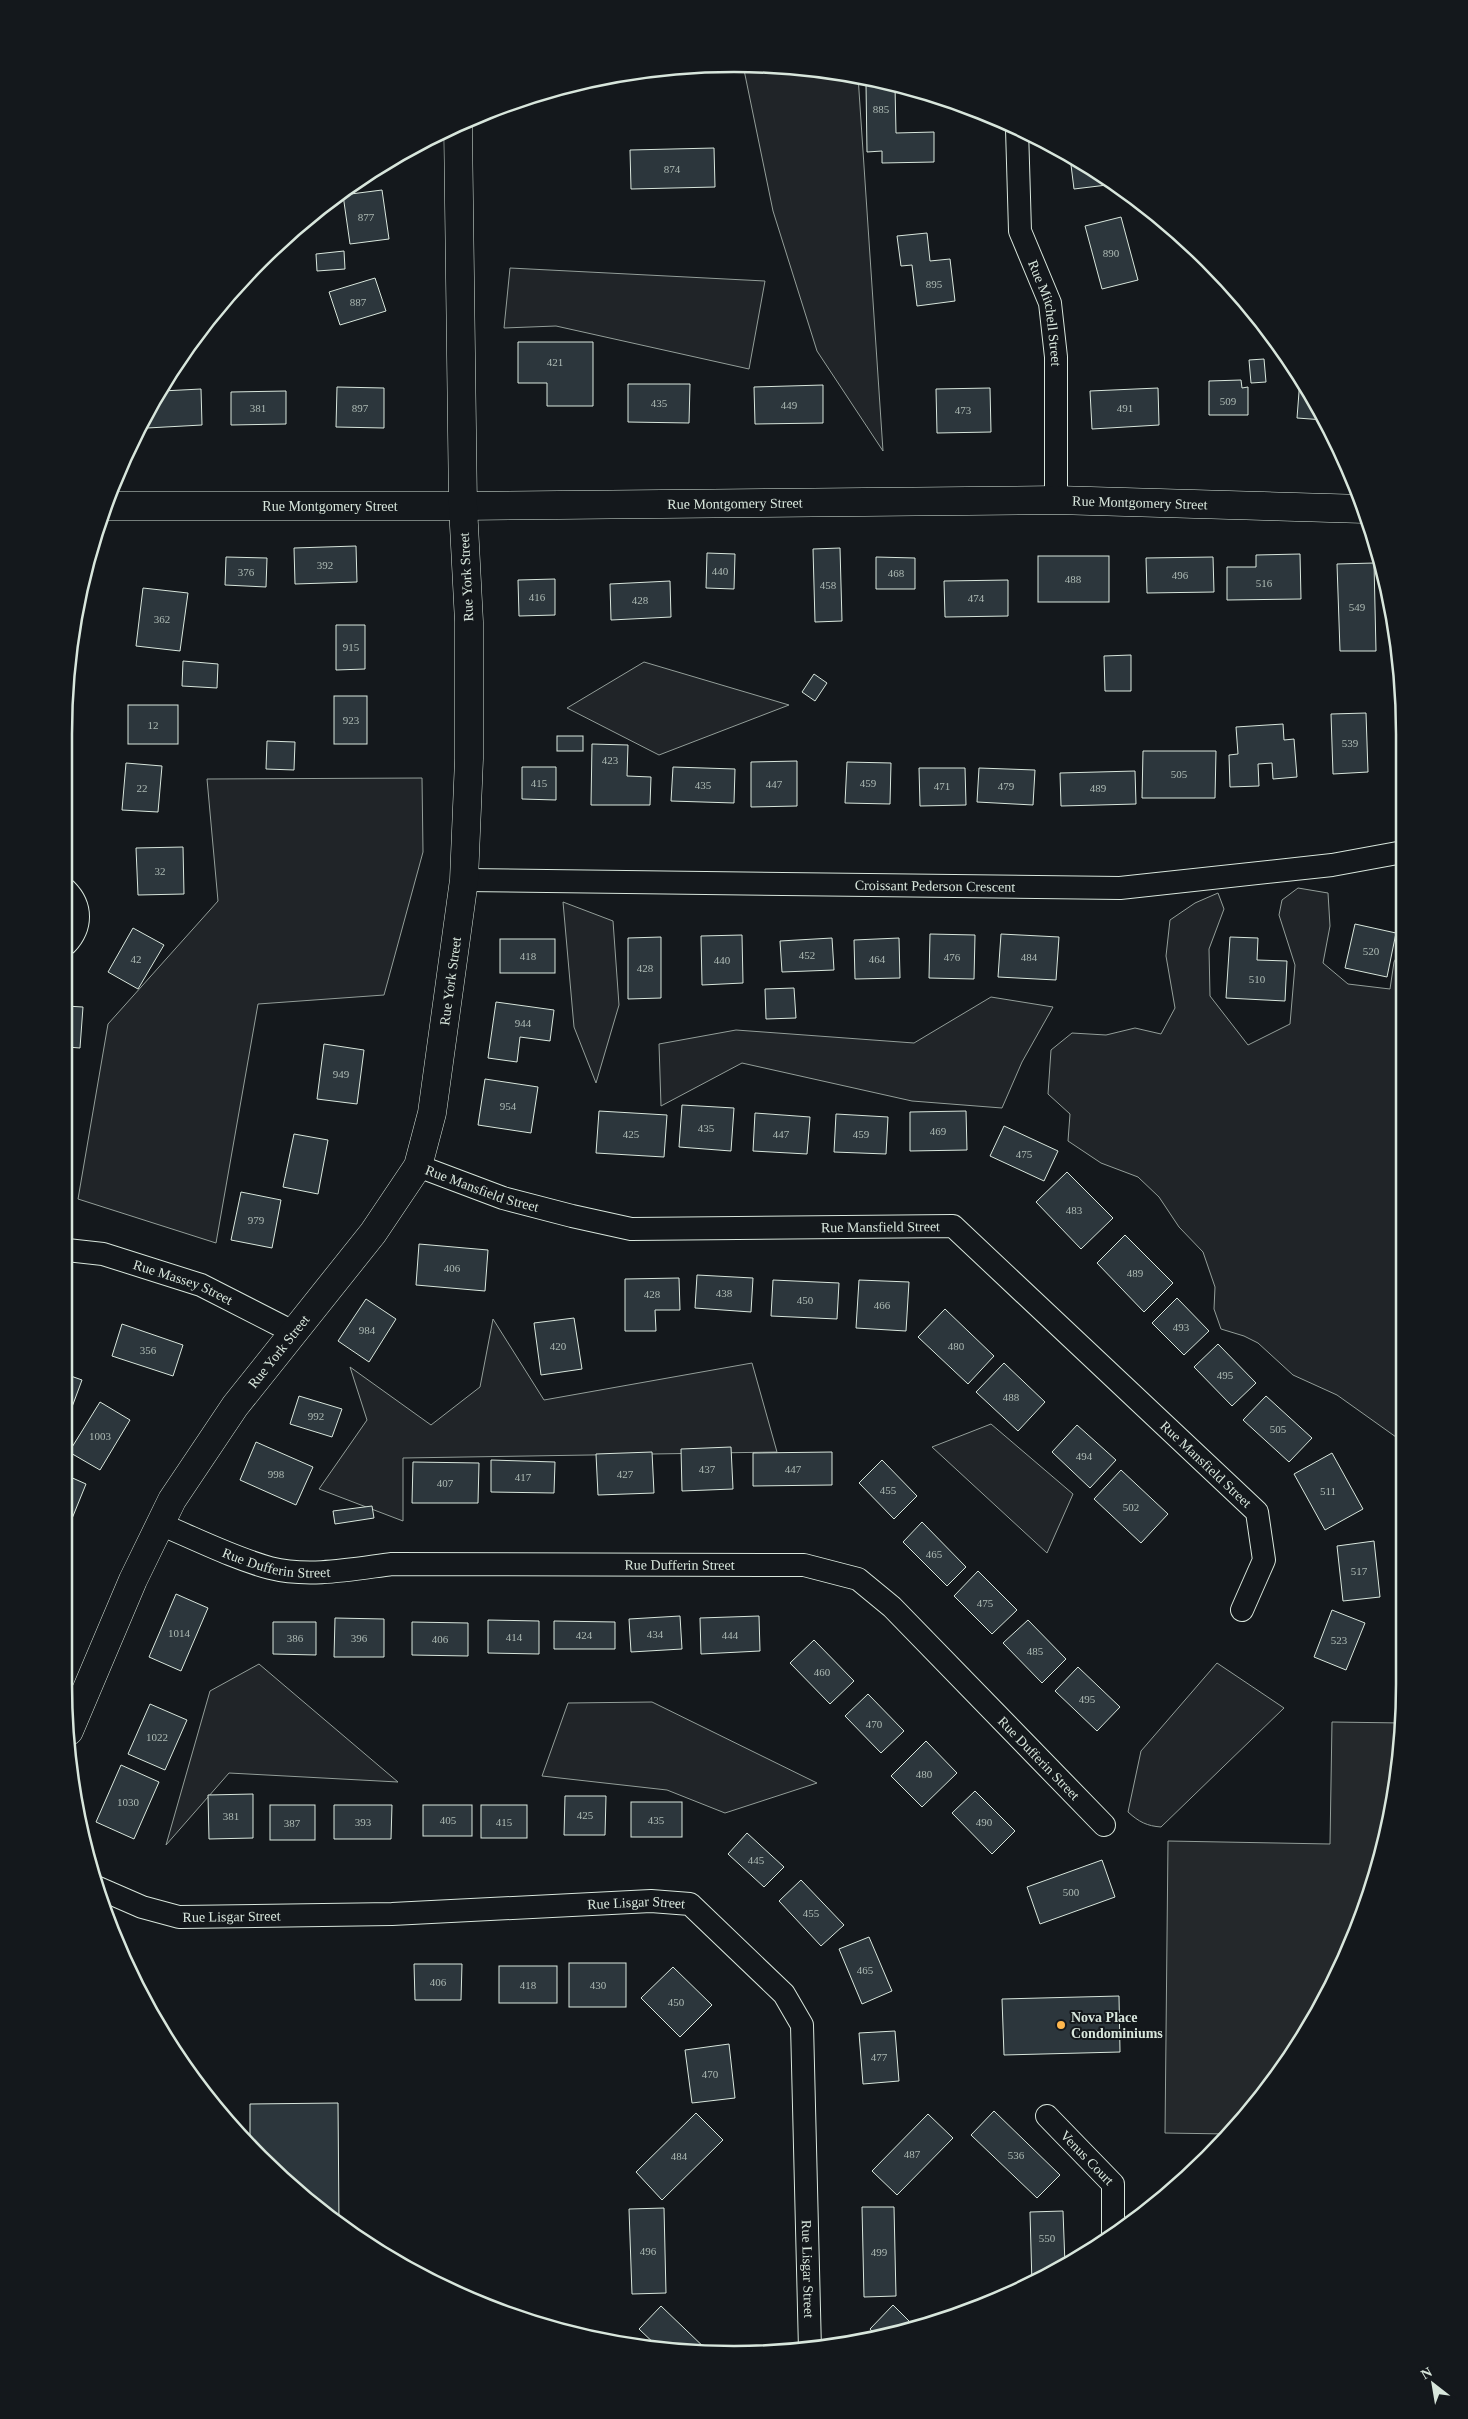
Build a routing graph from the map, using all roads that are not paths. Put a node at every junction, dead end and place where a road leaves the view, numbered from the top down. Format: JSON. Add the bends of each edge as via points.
{"nodes":[{"id":1,"x":458,"y":133,"type":"edge"},
{"id":2,"x":1017,"y":137,"type":"edge"},
{"id":3,"x":1056,"y":500,"type":"junction"},
{"id":4,"x":114,"y":506,"type":"edge"},
{"id":5,"x":463,"y":506,"type":"junction"},
{"id":6,"x":1355,"y":509,"type":"edge"},
{"id":7,"x":1396,"y":853,"type":"edge"},
{"id":8,"x":464,"y":880,"type":"junction"},
{"id":9,"x":72,"y":898,"type":"edge"},
{"id":10,"x":72,"y":937,"type":"edge"},
{"id":11,"x":418,"y":1166,"type":"junction"},
{"id":12,"x":72,"y":1250,"type":"edge"},
{"id":13,"x":293,"y":1332,"type":"junction"},
{"id":14,"x":160,"y":1524,"type":"junction"},
{"id":15,"x":1242,"y":1610,"type":"dead end"},
{"id":16,"x":74,"y":1720,"type":"edge"},
{"id":17,"x":1104,"y":1825,"type":"dead end"},
{"id":18,"x":106,"y":1891,"type":"edge"},
{"id":19,"x":1047,"y":2116,"type":"dead end"},
{"id":20,"x":1113,"y":2227,"type":"edge"},
{"id":21,"x":810,"y":2342,"type":"edge"}],
"edges":[{"from":1,"to":5,"type":"street","name":"Rue York Street"},
{"from":2,"to":3,"type":"street","name":"Rue Mitchell Street","via":[[1020,231],[1050,303],[1056,357]]},
{"from":3,"to":5,"type":"street","name":"Rue Montgomery Street"},
{"from":3,"to":6,"type":"street","name":"Rue Montgomery Street"},
{"from":4,"to":5,"type":"street","name":"Rue Montgomery Street"},
{"from":5,"to":8,"type":"street","name":"Rue York Street","via":[[469,652]]},
{"from":7,"to":8,"type":"street","name":"Croissant Pederson Crescent","via":[[1332,865],[1120,888]]},
{"from":8,"to":11,"type":"street","name":"Rue York Street","via":[[432,1113]]},
{"from":9,"to":10,"type":"street","via":[[78,922]]},
{"from":11,"to":13,"type":"street","name":"Rue York Street","via":[[373,1233]]},
{"from":11,"to":15,"type":"street","name":"Rue Mansfield Street","via":[[503,1198],[631,1229],[953,1226],[1257,1512],[1264,1560]]},
{"from":12,"to":13,"type":"street","name":"Rue Massey Street","via":[[103,1254],[201,1285]]},
{"from":13,"to":14,"type":"street","name":"Rue York Street","via":[[209,1443]]},
{"from":14,"to":16,"type":"street","name":"Rue York Street"},
{"from":14,"to":17,"type":"street","name":"Rue Dufferin Street","via":[[244,1559],[288,1570],[329,1572],[392,1564],[804,1565],[858,1579],[892,1607]]},
{"from":18,"to":21,"type":"street","name":"Rue Lisgar Street","via":[[142,1907],[179,1917],[392,1914],[651,1901],[690,1904],[784,1994],[802,2025]]},
{"from":19,"to":20,"type":"street","name":"Venus Court","via":[[1113,2184]]}]}
